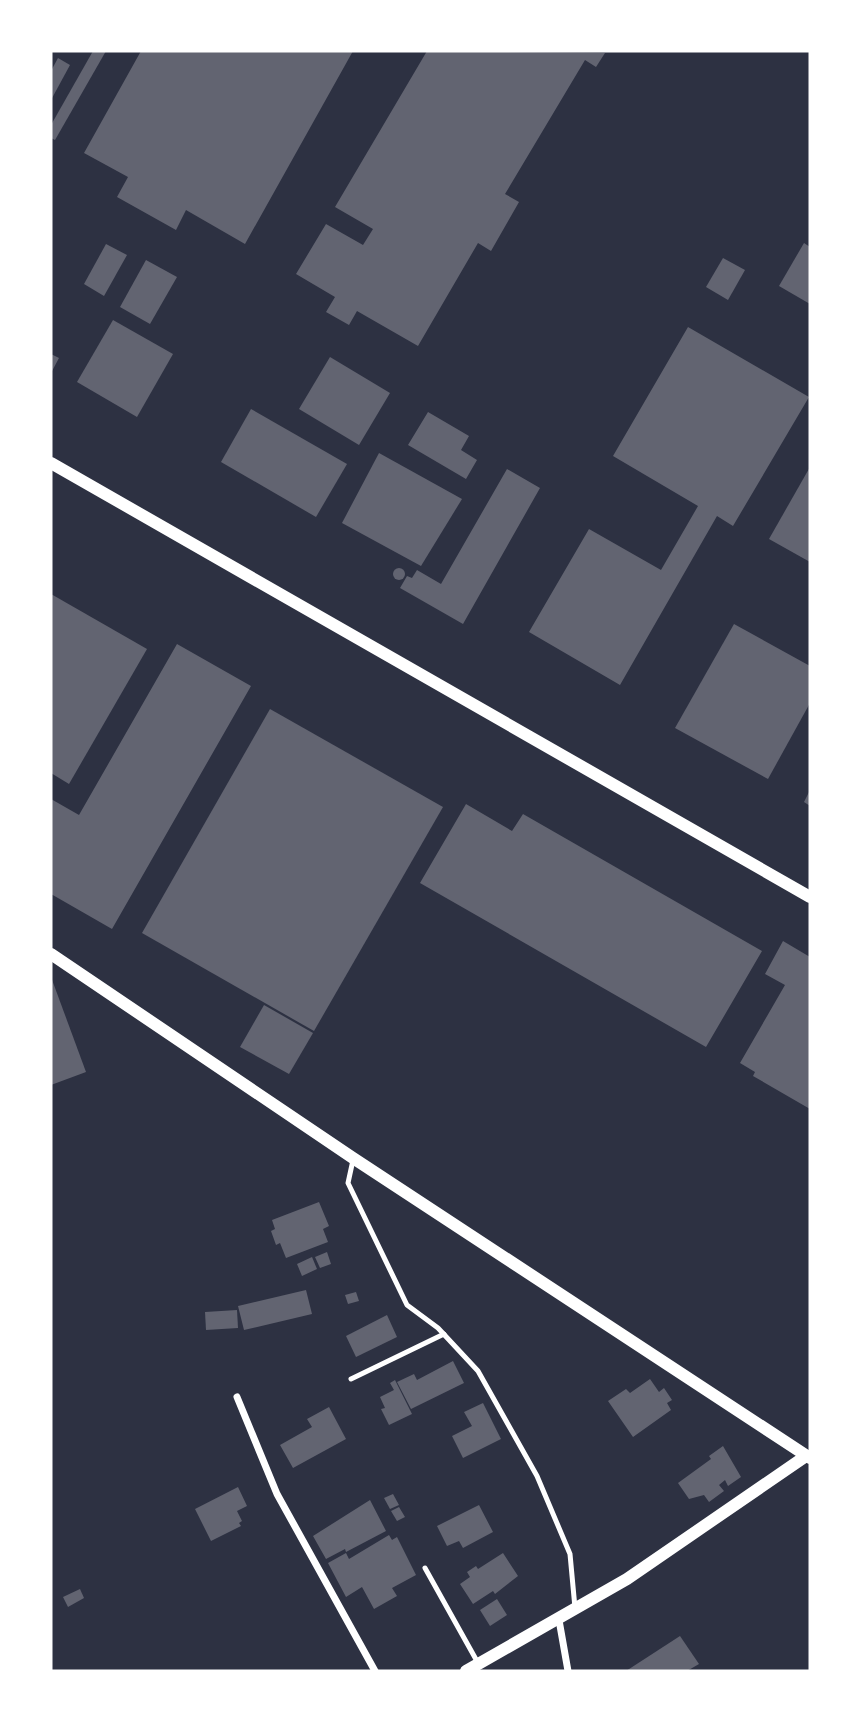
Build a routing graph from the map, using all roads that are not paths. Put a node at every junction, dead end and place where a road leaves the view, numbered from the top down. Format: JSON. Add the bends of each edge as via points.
{"nodes":[{"id":1,"x":51,"y":463,"type":"edge"},
{"id":2,"x":810,"y":897,"type":"edge"},
{"id":3,"x":51,"y":954,"type":"edge"},
{"id":4,"x":353,"y":1158,"type":"junction"},
{"id":5,"x":444,"y":1334,"type":"junction"},
{"id":6,"x":351,"y":1379,"type":"dead end"},
{"id":7,"x":237,"y":1398,"type":"dead end"},
{"id":8,"x":808,"y":1457,"type":"edge"},
{"id":9,"x":425,"y":1568,"type":"dead end"},
{"id":10,"x":576,"y":1611,"type":"junction"},
{"id":11,"x":559,"y":1620,"type":"junction"},
{"id":12,"x":478,"y":1664,"type":"junction"},
{"id":13,"x":376,"y":1671,"type":"edge"},
{"id":14,"x":466,"y":1671,"type":"edge"},
{"id":15,"x":568,"y":1671,"type":"edge"}],
"edges":[{"from":1,"to":2,"type":"street"},
{"from":3,"to":4,"type":"street"},
{"from":4,"to":5,"type":"lane","via":[[348,1183],[407,1305]]},
{"from":4,"to":8,"type":"street"},
{"from":5,"to":6,"type":"lane"},
{"from":5,"to":10,"type":"lane","via":[[478,1371],[537,1476],[570,1554]]},
{"from":7,"to":13,"type":"street","via":[[277,1494]]},
{"from":8,"to":10,"type":"street"},
{"from":9,"to":12,"type":"lane"},
{"from":10,"to":11,"type":"street"},
{"from":11,"to":12,"type":"street"},
{"from":11,"to":15,"type":"street"},
{"from":12,"to":14,"type":"street"}]}
